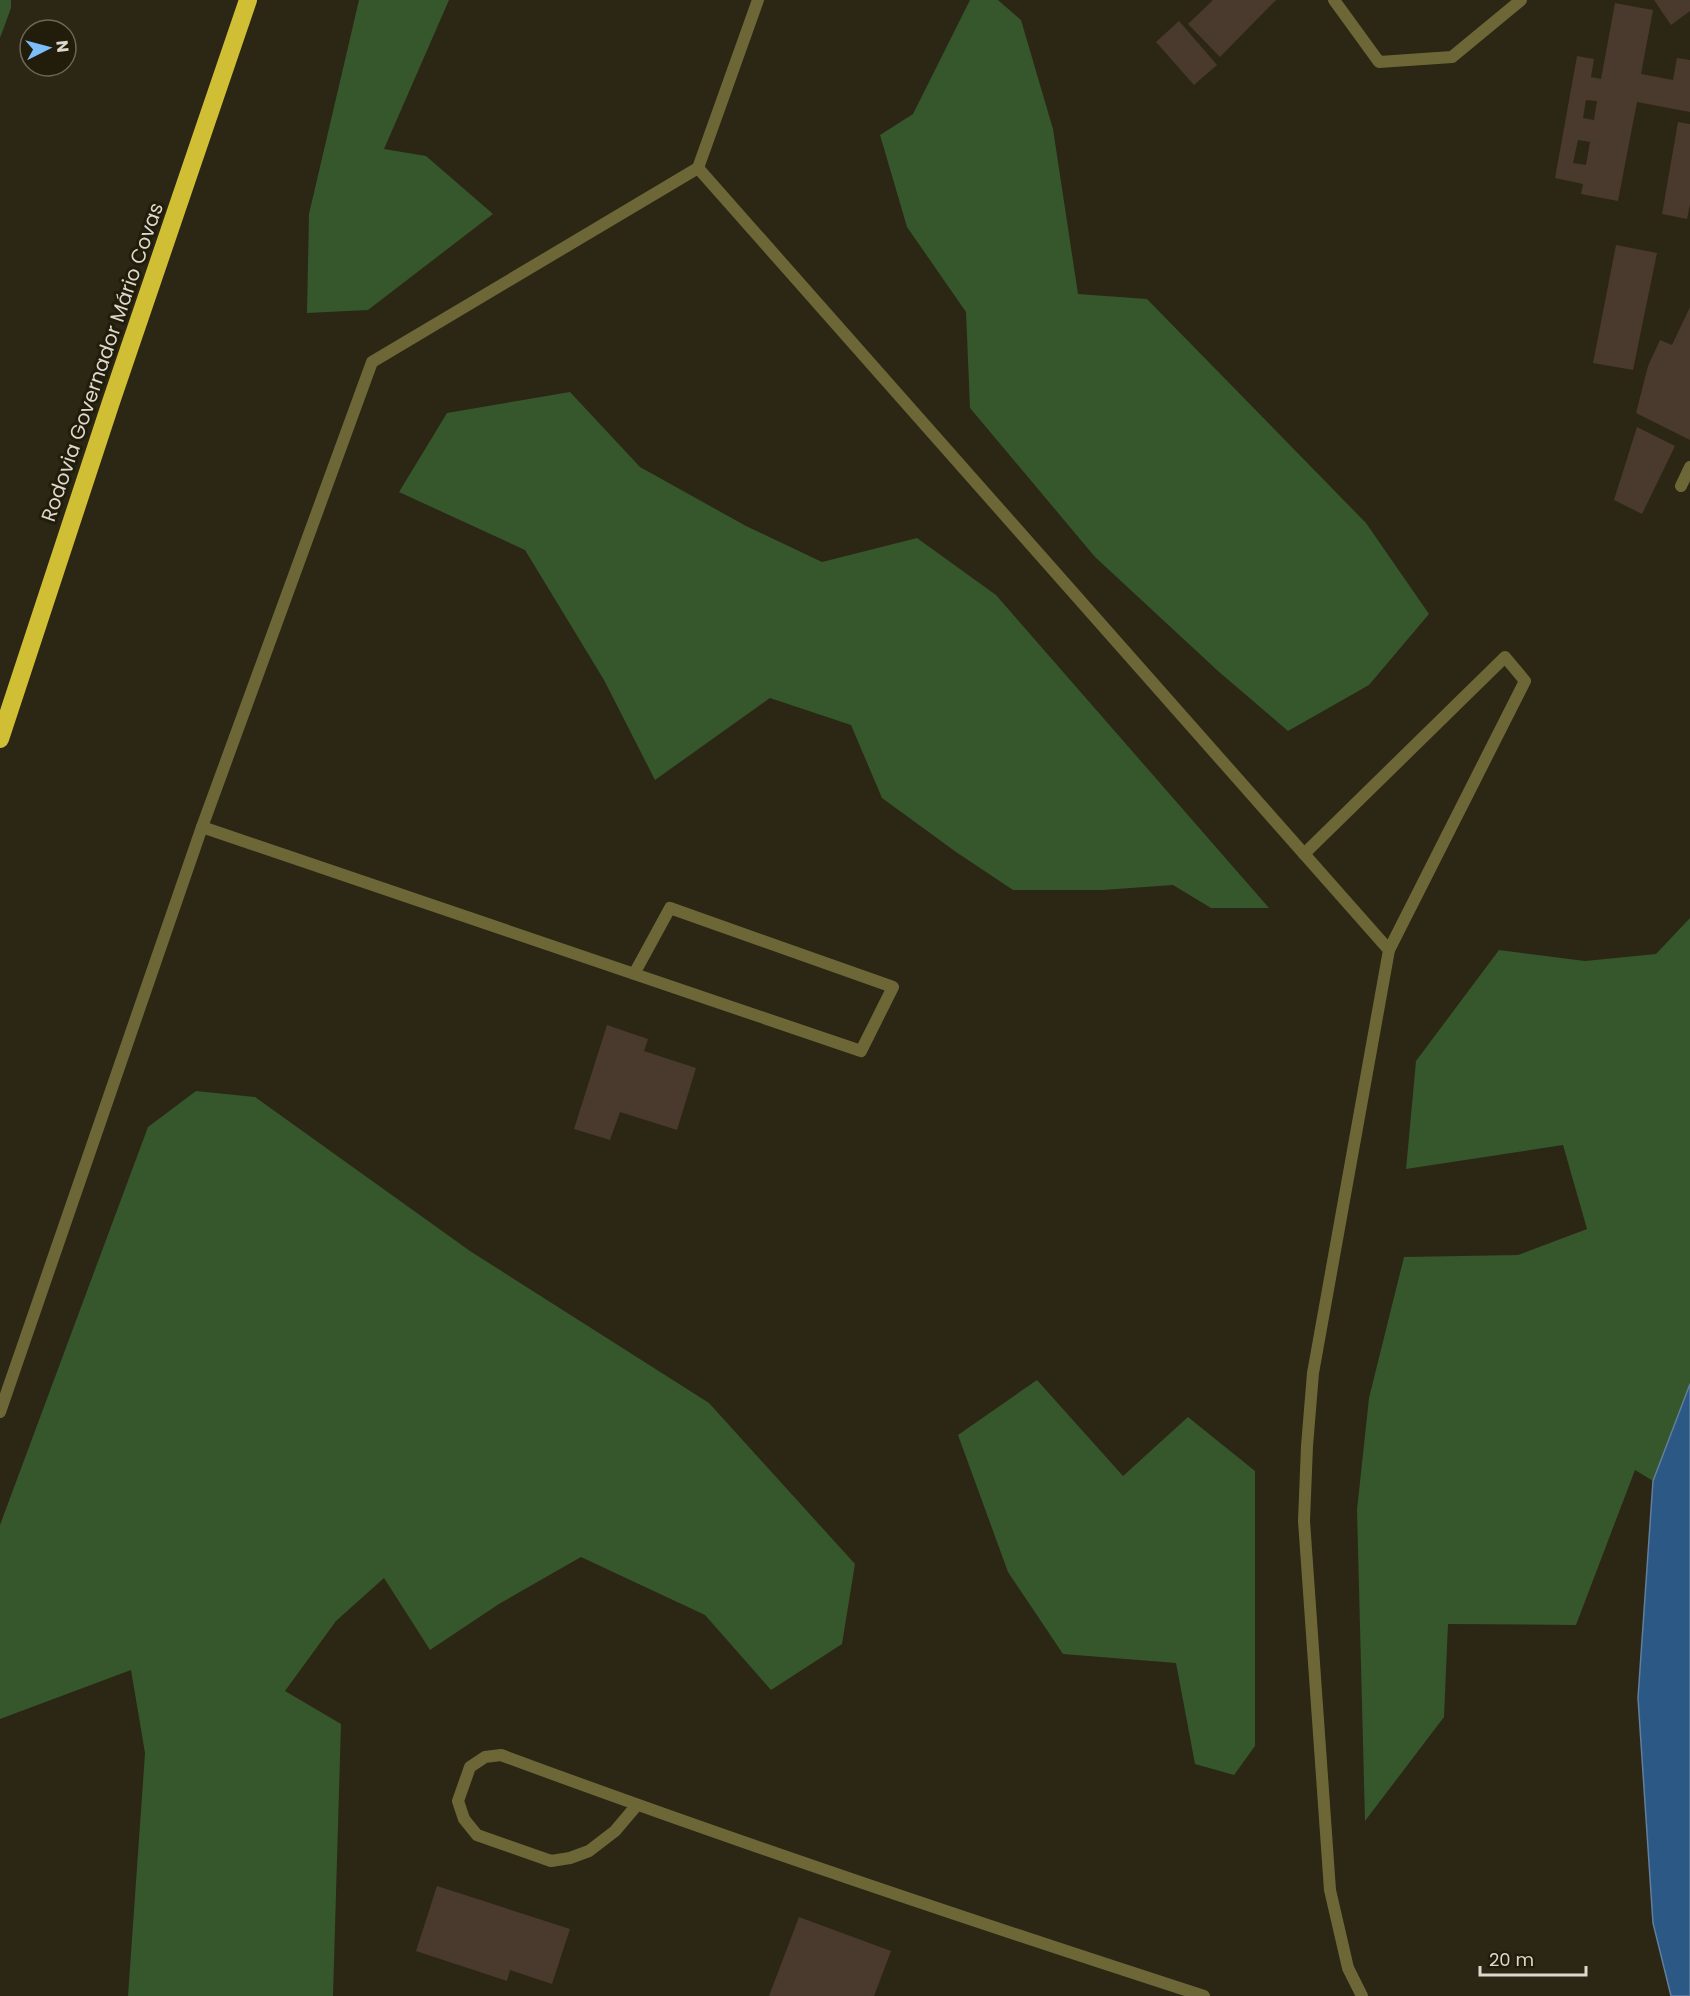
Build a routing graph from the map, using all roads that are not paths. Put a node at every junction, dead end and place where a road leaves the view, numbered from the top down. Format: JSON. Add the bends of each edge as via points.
{"nodes":[{"id":1,"x":248,"y":0,"type":"edge"},
{"id":2,"x":758,"y":0,"type":"edge"},
{"id":3,"x":1334,"y":0,"type":"edge"},
{"id":4,"x":1521,"y":0,"type":"edge"},
{"id":5,"x":698,"y":168,"type":"junction"},
{"id":6,"x":1690,"y":467,"type":"edge"},
{"id":7,"x":1681,"y":486,"type":"dead end"},
{"id":8,"x":0,"y":739,"type":"edge"},
{"id":9,"x":202,"y":827,"type":"junction"},
{"id":10,"x":1304,"y":854,"type":"junction"},
{"id":11,"x":1389,"y":950,"type":"junction"},
{"id":12,"x":634,"y":974,"type":"junction"},
{"id":13,"x":0,"y":1412,"type":"edge"},
{"id":14,"x":637,"y":1805,"type":"junction"},
{"id":15,"x":1204,"y":1996,"type":"edge"},
{"id":16,"x":1362,"y":1996,"type":"edge"}],
"edges":[{"from":1,"to":8,"type":"highway","name":"Rodovia Governador Mário Covas"},
{"from":2,"to":5,"type":"street"},
{"from":3,"to":4,"type":"street","via":[[1378,62],[1452,57]]},
{"from":5,"to":9,"type":"street","via":[[372,362]]},
{"from":5,"to":10,"type":"street"},
{"from":6,"to":7,"type":"street"},
{"from":9,"to":12,"type":"street"},
{"from":9,"to":13,"type":"street"},
{"from":10,"to":11,"type":"street"},
{"from":10,"to":11,"type":"street","via":[[1505,657],[1525,681]]},
{"from":11,"to":16,"type":"street","via":[[1313,1373],[1304,1521],[1330,1890],[1348,1968]]},
{"from":12,"to":12,"type":"street","via":[[861,1051],[893,987],[670,908]]},
{"from":14,"to":14,"type":"street","via":[[501,1755],[485,1757],[470,1767],[458,1801],[464,1819],[477,1834],[551,1861],[590,1851],[615,1831]]},
{"from":14,"to":15,"type":"street"}]}
